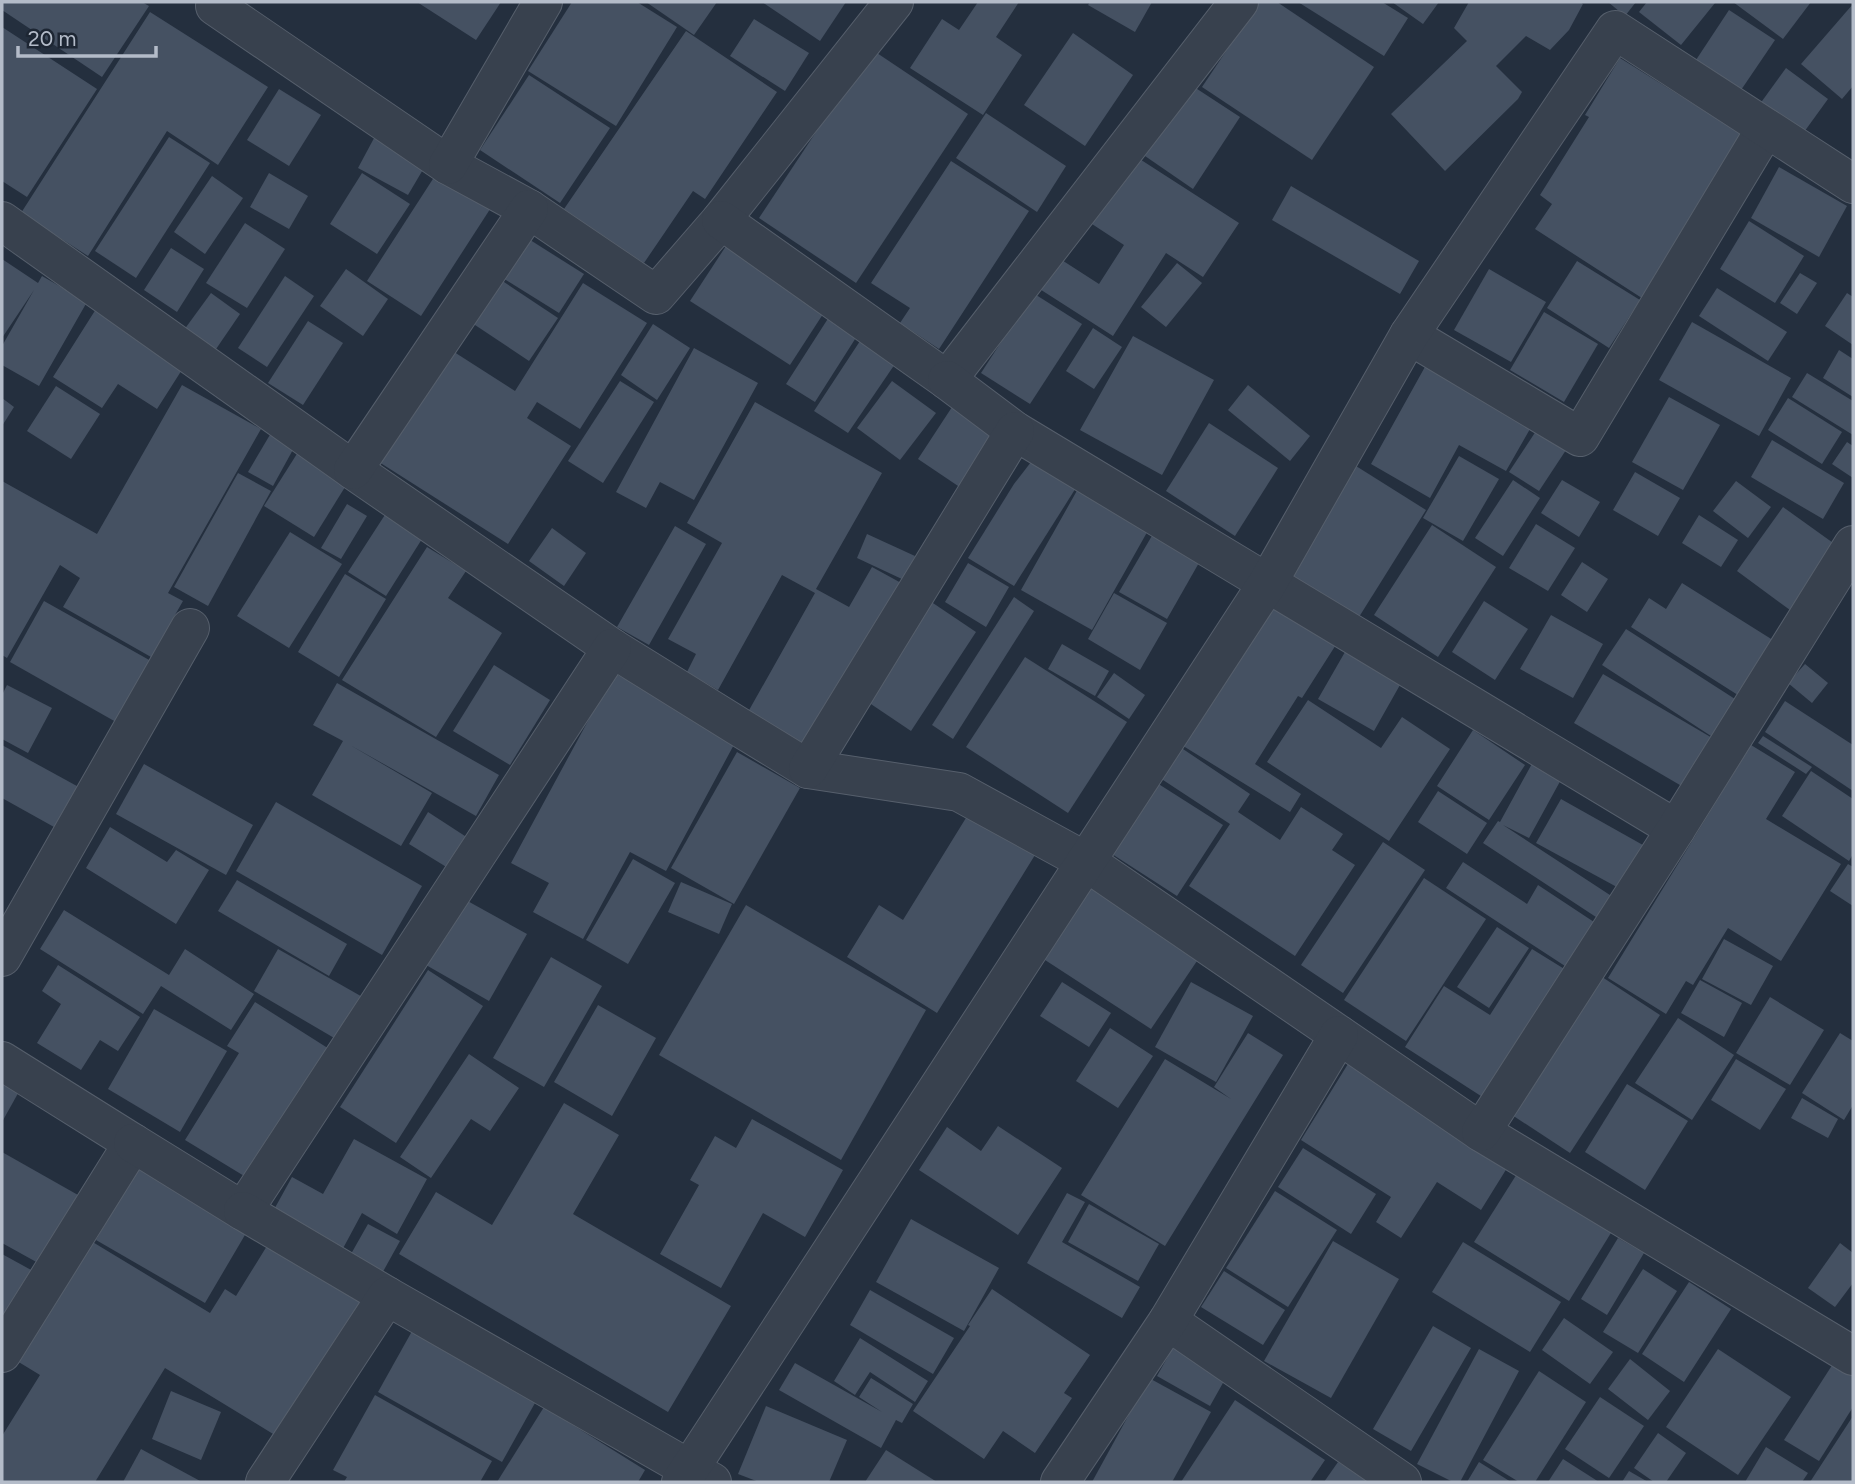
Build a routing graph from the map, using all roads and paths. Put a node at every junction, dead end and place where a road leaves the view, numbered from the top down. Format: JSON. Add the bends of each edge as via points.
{"nodes":[{"id":1,"x":543,"y":2,"type":"edge"},
{"id":2,"x":894,"y":2,"type":"edge"},
{"id":3,"x":1239,"y":2,"type":"edge"},
{"id":4,"x":215,"y":6,"type":"dead end"},
{"id":5,"x":1766,"y":128,"type":"junction"},
{"id":6,"x":448,"y":165,"type":"junction"},
{"id":7,"x":1853,"y":184,"type":"edge"},
{"id":8,"x":529,"y":209,"type":"junction"},
{"id":9,"x":721,"y":220,"type":"junction"},
{"id":10,"x":2,"y":221,"type":"edge"},
{"id":11,"x":1409,"y":335,"type":"junction"},
{"id":12,"x":947,"y":380,"type":"junction"},
{"id":13,"x":1015,"y":431,"type":"junction"},
{"id":14,"x":354,"y":470,"type":"junction"},
{"id":15,"x":1853,"y":545,"type":"edge"},
{"id":16,"x":1267,"y":584,"type":"junction"},
{"id":17,"x":190,"y":628,"type":"dead end"},
{"id":18,"x":612,"y":648,"type":"junction"},
{"id":19,"x":808,"y":769,"type":"junction"},
{"id":20,"x":1676,"y":829,"type":"junction"},
{"id":21,"x":1085,"y":861,"type":"junction"},
{"id":22,"x":2,"y":957,"type":"edge"},
{"id":23,"x":1339,"y":1035,"type":"junction"},
{"id":24,"x":2,"y":1061,"type":"edge"},
{"id":25,"x":1481,"y":1132,"type":"junction"},
{"id":26,"x":133,"y":1143,"type":"junction"},
{"id":27,"x":243,"y":1211,"type":"junction"},
{"id":28,"x":387,"y":1296,"type":"junction"},
{"id":29,"x":1168,"y":1321,"type":"junction"},
{"id":30,"x":3,"y":1347,"type":"edge"},
{"id":31,"x":1853,"y":1356,"type":"edge"},
{"id":32,"x":695,"y":1478,"type":"edge"},
{"id":33,"x":265,"y":1482,"type":"edge"},
{"id":34,"x":1060,"y":1482,"type":"edge"},
{"id":35,"x":1402,"y":1482,"type":"edge"}],
"edges":[{"from":1,"to":6,"type":"street"},
{"from":2,"to":9,"type":"street"},
{"from":3,"to":12,"type":"street"},
{"from":4,"to":6,"type":"street"},
{"from":5,"to":7,"type":"street"},
{"from":5,"to":11,"type":"street","via":[[1615,30]]},
{"from":5,"to":11,"type":"street","via":[[1580,437]]},
{"from":6,"to":8,"type":"street"},
{"from":8,"to":9,"type":"street","via":[[656,295]]},
{"from":8,"to":14,"type":"street"},
{"from":9,"to":12,"type":"street"},
{"from":10,"to":14,"type":"street"},
{"from":11,"to":16,"type":"street"},
{"from":12,"to":13,"type":"street"},
{"from":13,"to":16,"type":"street"},
{"from":13,"to":19,"type":"street"},
{"from":14,"to":18,"type":"street"},
{"from":15,"to":20,"type":"street"},
{"from":16,"to":20,"type":"street"},
{"from":16,"to":21,"type":"street"},
{"from":17,"to":22,"type":"street"},
{"from":18,"to":19,"type":"street"},
{"from":18,"to":27,"type":"street"},
{"from":19,"to":21,"type":"street","via":[[959,792]]},
{"from":20,"to":25,"type":"street"},
{"from":21,"to":23,"type":"street"},
{"from":21,"to":32,"type":"street"},
{"from":23,"to":25,"type":"street"},
{"from":23,"to":29,"type":"street"},
{"from":24,"to":26,"type":"street"},
{"from":25,"to":31,"type":"street"},
{"from":26,"to":27,"type":"street"},
{"from":26,"to":30,"type":"street"},
{"from":27,"to":28,"type":"street"},
{"from":28,"to":32,"type":"street"},
{"from":28,"to":33,"type":"street"},
{"from":29,"to":34,"type":"street"},
{"from":29,"to":35,"type":"street"}]}
